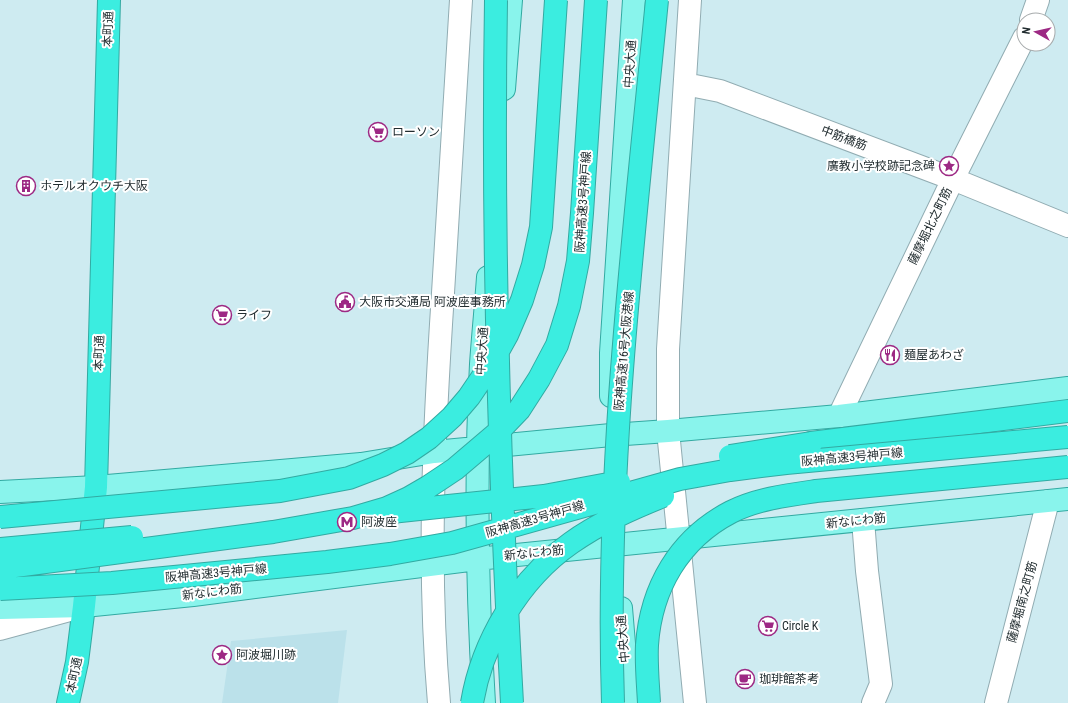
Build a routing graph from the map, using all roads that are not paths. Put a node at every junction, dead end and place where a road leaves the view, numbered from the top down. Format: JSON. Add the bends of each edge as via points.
{"nodes":[{"id":1,"x":109,"y":0,"type":"edge"},
{"id":2,"x":461,"y":0,"type":"edge"},
{"id":3,"x":496,"y":0,"type":"edge"},
{"id":4,"x":511,"y":0,"type":"edge"},
{"id":5,"x":556,"y":0,"type":"edge"},
{"id":6,"x":596,"y":0,"type":"edge"},
{"id":7,"x":634,"y":0,"type":"edge"},
{"id":8,"x":657,"y":0,"type":"edge"},
{"id":9,"x":690,"y":0,"type":"edge"},
{"id":10,"x":1038,"y":0,"type":"edge"},
{"id":11,"x":1034,"y":12,"type":"edge"},
{"id":12,"x":1017,"y":52,"type":"edge"},
{"id":13,"x":685,"y":84,"type":"junction"},
{"id":14,"x":953,"y":179,"type":"junction"},
{"id":15,"x":1068,"y":226,"type":"edge"},
{"id":16,"x":1068,"y":388,"type":"edge"},
{"id":17,"x":1068,"y":411,"type":"edge"},
{"id":18,"x":838,"y":416,"type":"junction"},
{"id":19,"x":668,"y":431,"type":"junction"},
{"id":20,"x":611,"y":435,"type":"junction"},
{"id":21,"x":1068,"y":436,"type":"edge"},
{"id":22,"x":811,"y":443,"type":"junction"},
{"id":23,"x":478,"y":447,"type":"junction"},
{"id":24,"x":434,"y":452,"type":"junction"},
{"id":25,"x":1068,"y":467,"type":"edge"},
{"id":26,"x":96,"y":487,"type":"junction"},
{"id":27,"x":0,"y":492,"type":"edge"},
{"id":28,"x":1058,"y":500,"type":"edge"},
{"id":29,"x":0,"y":518,"type":"edge"},
{"id":30,"x":863,"y":520,"type":"junction"},
{"id":31,"x":679,"y":539,"type":"junction"},
{"id":32,"x":616,"y":544,"type":"junction"},
{"id":33,"x":0,"y":549,"type":"edge"},
{"id":34,"x":477,"y":560,"type":"junction"},
{"id":35,"x":432,"y":565,"type":"junction"},
{"id":36,"x":0,"y":568,"type":"edge"},
{"id":37,"x":0,"y":589,"type":"edge"},
{"id":38,"x":84,"y":606,"type":"junction"},
{"id":39,"x":0,"y":608,"type":"edge"},
{"id":40,"x":0,"y":629,"type":"edge"},
{"id":41,"x":68,"y":703,"type":"edge"},
{"id":42,"x":439,"y":703,"type":"edge"},
{"id":43,"x":472,"y":703,"type":"edge"},
{"id":44,"x":484,"y":703,"type":"edge"},
{"id":45,"x":512,"y":703,"type":"edge"},
{"id":46,"x":613,"y":703,"type":"edge"},
{"id":47,"x":629,"y":703,"type":"edge"},
{"id":48,"x":648,"y":703,"type":"edge"},
{"id":49,"x":695,"y":703,"type":"edge"},
{"id":50,"x":872,"y":703,"type":"edge"},
{"id":51,"x":996,"y":703,"type":"edge"}],
"edges":[{"from":1,"to":26,"type":"highway","name":"本町通"},
{"from":2,"to":24,"type":"street"},
{"from":3,"to":45,"type":"highway","bridge":true,"via":[[496,310],[505,585]]},
{"from":4,"to":23,"type":"main road","name":"中央大通","via":[[481,364]]},
{"from":5,"to":29,"type":"highway","bridge":true,"via":[[541,227],[533,265],[507,335],[488,369],[452,417],[429,438],[407,453],[349,478],[280,491]]},
{"from":6,"to":36,"type":"highway","name":"阪神高速3号神戸線","bridge":true,"via":[[578,261],[569,306],[557,345],[539,379],[519,410],[495,435],[455,469],[410,498],[353,518],[273,532]]},
{"from":7,"to":20,"type":"main road","name":"中央大通","via":[[611,353]]},
{"from":8,"to":46,"type":"highway","name":"阪神高速16号大阪港線","bridge":true,"via":[[616,448],[611,645]]},
{"from":9,"to":13,"type":"street"},
{"from":10,"to":11,"type":"street"},
{"from":12,"to":14,"type":"street","name":"薩摩堀北之町筋"},
{"from":13,"to":14,"type":"street","name":"中筋橋筋","via":[[720,91]]},
{"from":13,"to":19,"type":"street","via":[[668,349]]},
{"from":14,"to":15,"type":"street","name":"中筋橋筋"},
{"from":14,"to":18,"type":"street","name":"薩摩堀北之町筋"},
{"from":16,"to":18,"type":"main road"},
{"from":17,"to":22,"type":"highway"},
{"from":18,"to":19,"type":"main road"},
{"from":19,"to":20,"type":"main road"},
{"from":19,"to":31,"type":"street"},
{"from":20,"to":23,"type":"main road"},
{"from":20,"to":32,"type":"main road","name":"中央大通"},
{"from":21,"to":37,"type":"highway","name":"阪神高速3号神戸線","bridge":true,"via":[[730,470],[672,481],[452,543],[390,554],[112,583]]},
{"from":22,"to":33,"type":"highway","bridge":true,"via":[[731,456],[544,496]]},
{"from":22,"to":43,"type":"highway","bridge":true,"via":[[743,463],[658,498],[602,524],[570,543],[541,568],[516,599],[492,637]]},
{"from":23,"to":24,"type":"main road"},
{"from":23,"to":34,"type":"main road","name":"中央大通"},
{"from":24,"to":26,"type":"main road","via":[[354,465]]},
{"from":24,"to":35,"type":"street"},
{"from":25,"to":48,"type":"highway","bridge":true,"via":[[816,491],[755,503],[731,512],[709,525],[688,544],[672,564],[658,593],[647,646]]},
{"from":26,"to":27,"type":"main road"},
{"from":26,"to":38,"type":"highway","name":"本町通"},
{"from":28,"to":30,"type":"main road","name":"新なにわ筋"},
{"from":28,"to":51,"type":"street","name":"薩摩堀南之町筋"},
{"from":30,"to":31,"type":"main road","name":"新なにわ筋"},
{"from":30,"to":50,"type":"street","via":[[881,684]]},
{"from":31,"to":32,"type":"main road","name":"新なにわ筋"},
{"from":31,"to":49,"type":"street"},
{"from":32,"to":34,"type":"main road","name":"新なにわ筋"},
{"from":32,"to":47,"type":"main road","name":"中央大通"},
{"from":34,"to":35,"type":"main road","name":"新なにわ筋"},
{"from":34,"to":44,"type":"main road","name":"中央大通"},
{"from":35,"to":38,"type":"main road","name":"新なにわ筋"},
{"from":35,"to":42,"type":"street","via":[[434,651]]},
{"from":38,"to":39,"type":"main road","name":"新なにわ筋"},
{"from":38,"to":40,"type":"street"},
{"from":38,"to":41,"type":"highway","name":"本町通","via":[[77,662]]}]}
